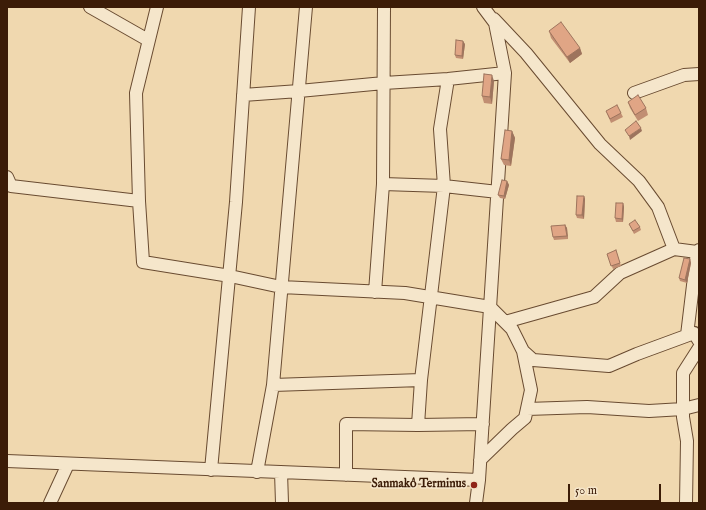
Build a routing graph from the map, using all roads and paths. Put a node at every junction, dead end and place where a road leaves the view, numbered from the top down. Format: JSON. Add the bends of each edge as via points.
{"nodes":[{"id":1,"x":90,"y":7,"type":"edge"},
{"id":2,"x":156,"y":7,"type":"edge"},
{"id":3,"x":249,"y":7,"type":"edge"},
{"id":4,"x":306,"y":7,"type":"edge"},
{"id":5,"x":384,"y":7,"type":"edge"},
{"id":6,"x":485,"y":9,"type":"edge"},
{"id":7,"x":148,"y":40,"type":"junction"},
{"id":8,"x":505,"y":73,"type":"junction"},
{"id":9,"x":699,"y":74,"type":"edge"},
{"id":10,"x":448,"y":79,"type":"junction"},
{"id":11,"x":384,"y":83,"type":"junction"},
{"id":12,"x":299,"y":91,"type":"junction"},
{"id":13,"x":634,"y":93,"type":"dead end"},
{"id":14,"x":243,"y":95,"type":"junction"},
{"id":15,"x":7,"y":177,"type":"edge"},
{"id":16,"x":383,"y":184,"type":"junction"},
{"id":17,"x":444,"y":186,"type":"junction"},
{"id":18,"x":498,"y":192,"type":"junction"},
{"id":19,"x":140,"y":201,"type":"junction"},
{"id":20,"x":674,"y":249,"type":"junction"},
{"id":21,"x":698,"y":251,"type":"edge"},
{"id":22,"x":230,"y":276,"type":"junction"},
{"id":23,"x":281,"y":287,"type":"junction"},
{"id":24,"x":375,"y":292,"type":"junction"},
{"id":25,"x":430,"y":297,"type":"junction"},
{"id":26,"x":490,"y":307,"type":"junction"},
{"id":27,"x":505,"y":322,"type":"junction"},
{"id":28,"x":687,"y":335,"type":"junction"},
{"id":29,"x":699,"y":341,"type":"edge"},
{"id":30,"x":699,"y":348,"type":"edge"},
{"id":31,"x":523,"y":351,"type":"junction"},
{"id":32,"x":421,"y":380,"type":"junction"},
{"id":33,"x":273,"y":385,"type":"junction"},
{"id":34,"x":699,"y":405,"type":"edge"},
{"id":35,"x":527,"y":409,"type":"junction"},
{"id":36,"x":683,"y":409,"type":"junction"},
{"id":37,"x":483,"y":424,"type":"junction"},
{"id":38,"x":418,"y":425,"type":"junction"},
{"id":39,"x":480,"y":460,"type":"junction"},
{"id":40,"x":7,"y":461,"type":"edge"},
{"id":41,"x":68,"y":464,"type":"junction"},
{"id":42,"x":211,"y":470,"type":"junction"},
{"id":43,"x":257,"y":472,"type":"junction"},
{"id":44,"x":282,"y":472,"type":"junction"},
{"id":45,"x":346,"y":475,"type":"junction"},
{"id":46,"x":479,"y":480,"type":"junction"},
{"id":47,"x":50,"y":503,"type":"edge"},
{"id":48,"x":282,"y":503,"type":"edge"},
{"id":49,"x":476,"y":503,"type":"edge"},
{"id":50,"x":686,"y":503,"type":"edge"}],
"edges":[{"from":1,"to":7,"type":"street"},
{"from":2,"to":7,"type":"street"},
{"from":3,"to":14,"type":"street"},
{"from":4,"to":12,"type":"street"},
{"from":5,"to":11,"type":"street"},
{"from":6,"to":8,"type":"street","via":[[495,23]]},
{"from":6,"to":20,"type":"street","via":[[526,53],[600,144],[639,181],[658,207]]},
{"from":7,"to":19,"type":"street","via":[[136,93]]},
{"from":8,"to":10,"type":"street"},
{"from":8,"to":18,"type":"street"},
{"from":9,"to":13,"type":"street","via":[[684,75]]},
{"from":10,"to":11,"type":"street"},
{"from":10,"to":17,"type":"street","via":[[440,129]]},
{"from":11,"to":12,"type":"street"},
{"from":11,"to":16,"type":"street"},
{"from":12,"to":14,"type":"street"},
{"from":12,"to":23,"type":"street"},
{"from":14,"to":22,"type":"street"},
{"from":15,"to":19,"type":"street","via":[[11,186]]},
{"from":16,"to":17,"type":"street"},
{"from":16,"to":24,"type":"street"},
{"from":17,"to":18,"type":"street"},
{"from":17,"to":25,"type":"street"},
{"from":18,"to":26,"type":"street"},
{"from":19,"to":22,"type":"street","via":[[143,262]]},
{"from":20,"to":21,"type":"street"},
{"from":20,"to":27,"type":"street","via":[[620,273],[594,297]]},
{"from":21,"to":28,"type":"street"},
{"from":22,"to":23,"type":"street"},
{"from":22,"to":42,"type":"street"},
{"from":23,"to":24,"type":"street"},
{"from":23,"to":33,"type":"street"},
{"from":24,"to":25,"type":"street"},
{"from":25,"to":26,"type":"street"},
{"from":25,"to":32,"type":"street"},
{"from":26,"to":27,"type":"street"},
{"from":26,"to":37,"type":"street"},
{"from":27,"to":31,"type":"street","via":[[512,329]]},
{"from":28,"to":29,"type":"street","via":[[694,333]]},
{"from":28,"to":31,"type":"street","via":[[609,366],[533,360]]},
{"from":30,"to":36,"type":"street","via":[[683,373]]},
{"from":31,"to":35,"type":"street","via":[[531,390]]},
{"from":32,"to":33,"type":"street"},
{"from":32,"to":38,"type":"street"},
{"from":33,"to":43,"type":"street"},
{"from":34,"to":36,"type":"street"},
{"from":35,"to":36,"type":"street"},
{"from":35,"to":39,"type":"street","via":[[525,418]]},
{"from":36,"to":50,"type":"street"},
{"from":37,"to":38,"type":"street"},
{"from":37,"to":39,"type":"street"},
{"from":38,"to":45,"type":"street","via":[[346,424]]},
{"from":39,"to":46,"type":"street"},
{"from":40,"to":41,"type":"street"},
{"from":41,"to":42,"type":"street"},
{"from":41,"to":47,"type":"street"},
{"from":42,"to":43,"type":"street"},
{"from":43,"to":44,"type":"street"},
{"from":44,"to":45,"type":"street"},
{"from":44,"to":48,"type":"street"},
{"from":45,"to":46,"type":"street"},
{"from":46,"to":49,"type":"street"}]}
